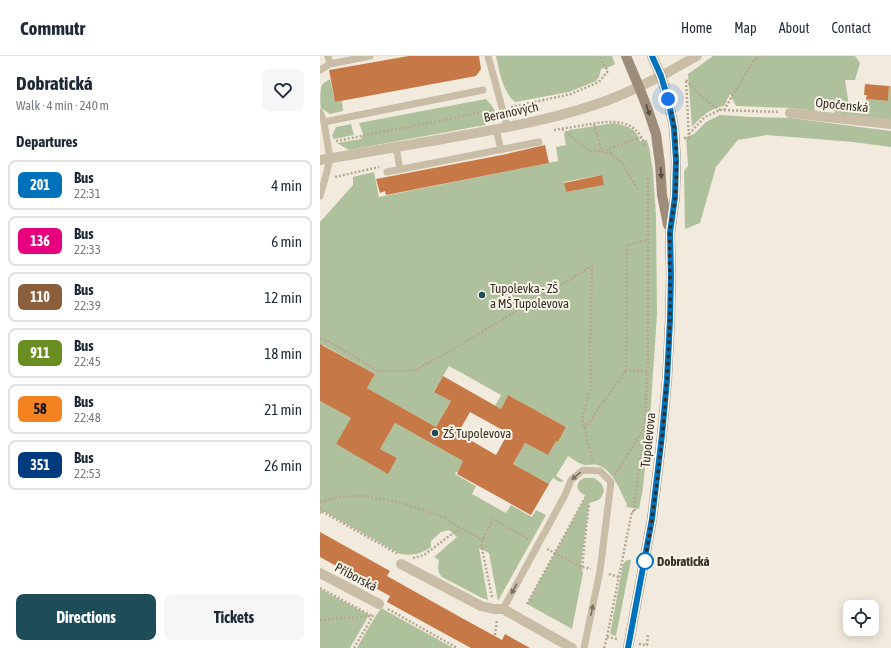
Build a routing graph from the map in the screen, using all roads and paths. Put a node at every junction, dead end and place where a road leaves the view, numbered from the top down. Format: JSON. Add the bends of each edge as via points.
{"nodes":[{"id":1,"x":328,"y":56,"type":"edge"},
{"id":2,"x":370,"y":56,"type":"edge"},
{"id":3,"x":488,"y":56,"type":"edge"},
{"id":4,"x":599,"y":56,"type":"edge"},
{"id":5,"x":626,"y":56,"type":"edge"},
{"id":6,"x":652,"y":56,"type":"edge"},
{"id":7,"x":697,"y":56,"type":"edge"},
{"id":8,"x":759,"y":56,"type":"edge"},
{"id":9,"x":330,"y":64,"type":"junction"},
{"id":10,"x":320,"y":70,"type":"edge"},
{"id":11,"x":661,"y":76,"type":"junction"},
{"id":12,"x":639,"y":87,"type":"junction"},
{"id":13,"x":482,"y":90,"type":"dead end"},
{"id":14,"x":502,"y":109,"type":"junction"},
{"id":15,"x":722,"y":110,"type":"junction"},
{"id":16,"x":320,"y":112,"type":"edge"},
{"id":17,"x":790,"y":113,"type":"joint"},
{"id":18,"x":324,"y":122,"type":"junction"},
{"id":19,"x":594,"y":124,"type":"junction"},
{"id":20,"x":891,"y":124,"type":"edge"},
{"id":21,"x":507,"y":126,"type":"junction"},
{"id":22,"x":562,"y":128,"type":"junction"},
{"id":23,"x":496,"y":129,"type":"junction"},
{"id":24,"x":550,"y":130,"type":"dead end"},
{"id":25,"x":689,"y":134,"type":"junction"},
{"id":26,"x":642,"y":137,"type":"junction"},
{"id":27,"x":689,"y":138,"type":"dead end"},
{"id":28,"x":540,"y":142,"type":"dead end"},
{"id":29,"x":327,"y":143,"type":"junction"},
{"id":30,"x":396,"y":147,"type":"junction"},
{"id":31,"x":501,"y":150,"type":"junction"},
{"id":32,"x":647,"y":150,"type":"dead end"},
{"id":33,"x":602,"y":151,"type":"junction"},
{"id":34,"x":325,"y":160,"type":"edge"},
{"id":35,"x":400,"y":169,"type":"junction"},
{"id":36,"x":387,"y":172,"type":"dead end"},
{"id":37,"x":648,"y":176,"type":"dead end"},
{"id":38,"x":321,"y":191,"type":"edge"},
{"id":39,"x":639,"y":191,"type":"dead end"},
{"id":40,"x":670,"y":233,"type":"junction"},
{"id":41,"x":648,"y":240,"type":"junction"},
{"id":42,"x":320,"y":339,"type":"edge"},
{"id":43,"x":626,"y":370,"type":"junction"},
{"id":44,"x":647,"y":372,"type":"junction"},
{"id":45,"x":645,"y":425,"type":"junction"},
{"id":46,"x":585,"y":428,"type":"junction"},
{"id":47,"x":596,"y":470,"type":"junction"},
{"id":48,"x":611,"y":482,"type":"junction"},
{"id":49,"x":586,"y":496,"type":"dead end"},
{"id":50,"x":320,"y":502,"type":"edge"},
{"id":51,"x":589,"y":503,"type":"dead end"},
{"id":52,"x":320,"y":508,"type":"edge"},
{"id":53,"x":460,"y":528,"type":"junction"},
{"id":54,"x":484,"y":540,"type":"dead end"},
{"id":55,"x":481,"y":544,"type":"dead end"},
{"id":56,"x":404,"y":562,"type":"junction"},
{"id":57,"x":582,"y":567,"type":"dead end"},
{"id":58,"x":320,"y":573,"type":"edge"},
{"id":59,"x":320,"y":588,"type":"edge"},
{"id":60,"x":379,"y":604,"type":"junction"},
{"id":61,"x":527,"y":604,"type":"dead end"},
{"id":62,"x":498,"y":609,"type":"junction"},
{"id":63,"x":372,"y":616,"type":"junction"},
{"id":64,"x":320,"y":620,"type":"edge"},
{"id":65,"x":495,"y":635,"type":"dead end"},
{"id":66,"x":354,"y":648,"type":"edge"},
{"id":67,"x":457,"y":648,"type":"edge"},
{"id":68,"x":572,"y":648,"type":"edge"},
{"id":69,"x":584,"y":648,"type":"edge"},
{"id":70,"x":604,"y":648,"type":"edge"},
{"id":71,"x":628,"y":648,"type":"edge"}],
"edges":[{"from":1,"to":9,"type":"lane"},
{"from":2,"to":9,"type":"lane"},
{"from":3,"to":14,"type":"lane"},
{"from":4,"to":14,"type":"path","via":[[608,71],[599,82],[571,94]]},
{"from":5,"to":12,"type":"main road","name":"Tupolevova"},
{"from":6,"to":11,"type":"main road","name":"Tupolevova"},
{"from":7,"to":11,"type":"street","name":"Beranových"},
{"from":8,"to":15,"type":"path"},
{"from":9,"to":10,"type":"lane"},
{"from":11,"to":12,"type":"street","name":"Beranových"},
{"from":11,"to":40,"type":"main road","name":"Tupolevova","via":[[675,134],[675,197]]},
{"from":12,"to":21,"type":"street","name":"Beranových","via":[[576,110]]},
{"from":12,"to":40,"type":"main road","name":"Tupolevova","one_way":true,"via":[[656,134],[662,195]]},
{"from":13,"to":18,"type":"lane"},
{"from":14,"to":21,"type":"lane"},
{"from":14,"to":29,"type":"path"},
{"from":15,"to":17,"type":"path"},
{"from":15,"to":25,"type":"path","via":[[704,117]]},
{"from":15,"to":25,"type":"path","via":[[704,99],[686,80]]},
{"from":16,"to":18,"type":"lane"},
{"from":17,"to":20,"type":"street","name":"Opočenská"},
{"from":18,"to":29,"type":"lane"},
{"from":19,"to":22,"type":"path"},
{"from":19,"to":26,"type":"path","via":[[622,122],[631,126]]},
{"from":19,"to":33,"type":"path"},
{"from":21,"to":23,"type":"street","name":"Beranových"},
{"from":22,"to":24,"type":"path"},
{"from":22,"to":33,"type":"path","via":[[590,151]]},
{"from":23,"to":30,"type":"street","name":"Beranových"},
{"from":23,"to":31,"type":"lane"},
{"from":25,"to":27,"type":"path"},
{"from":26,"to":32,"type":"path"},
{"from":26,"to":33,"type":"path"},
{"from":28,"to":31,"type":"lane"},
{"from":29,"to":34,"type":"lane"},
{"from":30,"to":34,"type":"street","name":"Beranových"},
{"from":30,"to":35,"type":"lane"},
{"from":31,"to":35,"type":"lane"},
{"from":33,"to":39,"type":"path","via":[[621,162]]},
{"from":34,"to":38,"type":"lane","via":[[325,180]]},
{"from":35,"to":36,"type":"lane"},
{"from":37,"to":41,"type":"path"},
{"from":40,"to":71,"type":"main road","name":"Tupolevova","via":[[670,320],[662,435],[652,519]]},
{"from":41,"to":43,"type":"path","via":[[627,244]]},
{"from":41,"to":44,"type":"path"},
{"from":42,"to":46,"type":"path","via":[[330,342],[378,371],[415,370],[592,266],[591,386],[582,419]]},
{"from":43,"to":44,"type":"path"},
{"from":43,"to":46,"type":"path"},
{"from":44,"to":45,"type":"path"},
{"from":45,"to":48,"type":"path"},
{"from":45,"to":70,"type":"path","via":[[635,512],[632,511]]},
{"from":46,"to":47,"type":"path"},
{"from":47,"to":48,"type":"lane"},
{"from":47,"to":62,"type":"lane","one_way":true,"via":[[583,470],[570,480],[565,495]]},
{"from":69,"to":48,"type":"lane","one_way":true,"via":[[600,571]]},
{"from":49,"to":61,"type":"path"},
{"from":50,"to":53,"type":"path","via":[[338,497],[363,496],[403,503],[445,518]]},
{"from":51,"to":57,"type":"path"},
{"from":52,"to":56,"type":"path"},
{"from":53,"to":54,"type":"path"},
{"from":53,"to":56,"type":"path","via":[[424,555]]},
{"from":55,"to":62,"type":"path"},
{"from":56,"to":62,"type":"street","via":[[481,606]]},
{"from":58,"to":60,"type":"street","name":"Příborská"},
{"from":59,"to":63,"type":"path"},
{"from":60,"to":63,"type":"path"},
{"from":60,"to":67,"type":"path"},
{"from":62,"to":65,"type":"path"},
{"from":62,"to":68,"type":"street"},
{"from":63,"to":64,"type":"path"},
{"from":63,"to":66,"type":"path"}]}
